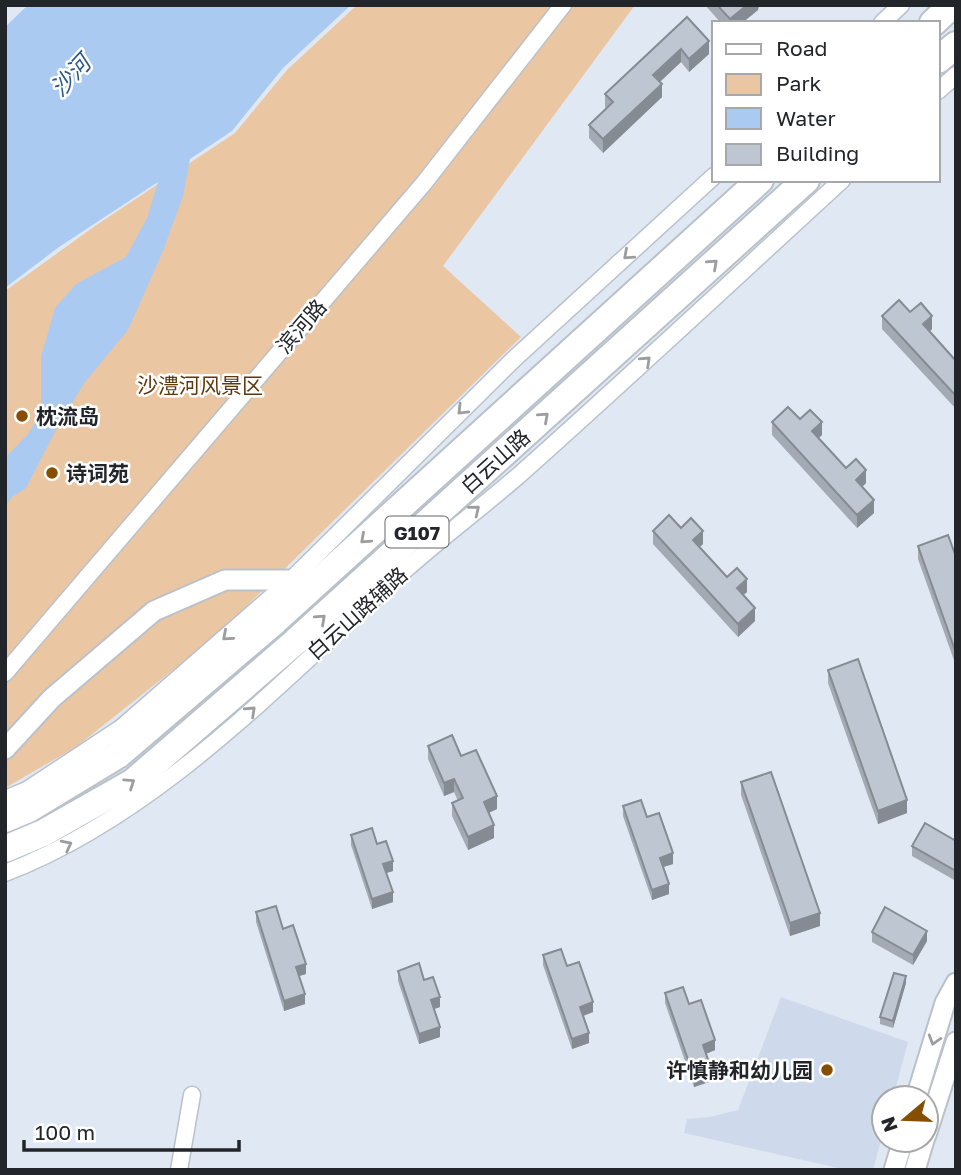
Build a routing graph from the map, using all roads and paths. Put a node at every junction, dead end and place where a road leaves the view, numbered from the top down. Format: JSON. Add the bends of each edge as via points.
{"nodes":[{"id":1,"x":563,"y":5,"type":"edge"},
{"id":2,"x":901,"y":5,"type":"edge"},
{"id":3,"x":952,"y":5,"type":"edge"},
{"id":4,"x":884,"y":21,"type":"edge"},
{"id":5,"x":935,"y":21,"type":"edge"},
{"id":6,"x":956,"y":45,"type":"edge"},
{"id":7,"x":940,"y":59,"type":"edge"},
{"id":8,"x":956,"y":75,"type":"edge"},
{"id":9,"x":940,"y":89,"type":"edge"},
{"id":10,"x":712,"y":178,"type":"edge"},
{"id":11,"x":758,"y":182,"type":"edge"},
{"id":12,"x":804,"y":182,"type":"edge"},
{"id":13,"x":840,"y":182,"type":"edge"},
{"id":14,"x":291,"y":580,"type":"junction"},
{"id":15,"x":320,"y":580,"type":"junction"},
{"id":16,"x":5,"y":673,"type":"edge"},
{"id":17,"x":5,"y":749,"type":"edge"},
{"id":18,"x":5,"y":799,"type":"edge"},
{"id":19,"x":5,"y":818,"type":"edge"},
{"id":20,"x":5,"y":849,"type":"edge"},
{"id":21,"x":5,"y":873,"type":"edge"},
{"id":22,"x":956,"y":983,"type":"edge"},
{"id":23,"x":956,"y":1042,"type":"edge"},
{"id":24,"x":920,"y":1084,"type":"edge"},
{"id":25,"x":940,"y":1092,"type":"edge"},
{"id":26,"x":192,"y":1095,"type":"dead end"},
{"id":27,"x":179,"y":1170,"type":"edge"}],
"edges":[{"from":1,"to":16,"type":"street","name":"滨河路","via":[[424,183]]},
{"from":2,"to":4,"type":"street"},
{"from":3,"to":5,"type":"highway"},
{"from":6,"to":7,"type":"highway"},
{"from":8,"to":9,"type":"street"},
{"from":10,"to":14,"type":"street","one_way":true,"via":[[514,359]]},
{"from":11,"to":15,"type":"highway","name":"白云山路","number":"G107","one_way":true},
{"from":20,"to":12,"type":"highway","name":"白云山路","number":"G107","one_way":true,"via":[[43,834],[134,782]]},
{"from":21,"to":13,"type":"street","name":"白云山路辅路","one_way":true,"via":[[98,828],[145,797],[238,722],[439,540],[636,371]]},
{"from":14,"to":15,"type":"street"},
{"from":14,"to":17,"type":"street","via":[[225,580],[154,611],[52,698]]},
{"from":14,"to":18,"type":"street","one_way":true,"via":[[121,728],[27,790]]},
{"from":15,"to":19,"type":"highway","name":"白云山路","number":"G107","via":[[118,755],[29,809]]},
{"from":22,"to":24,"type":"street","one_way":true,"via":[[945,1003]]},
{"from":23,"to":25,"type":"street"},
{"from":26,"to":27,"type":"street"}]}
